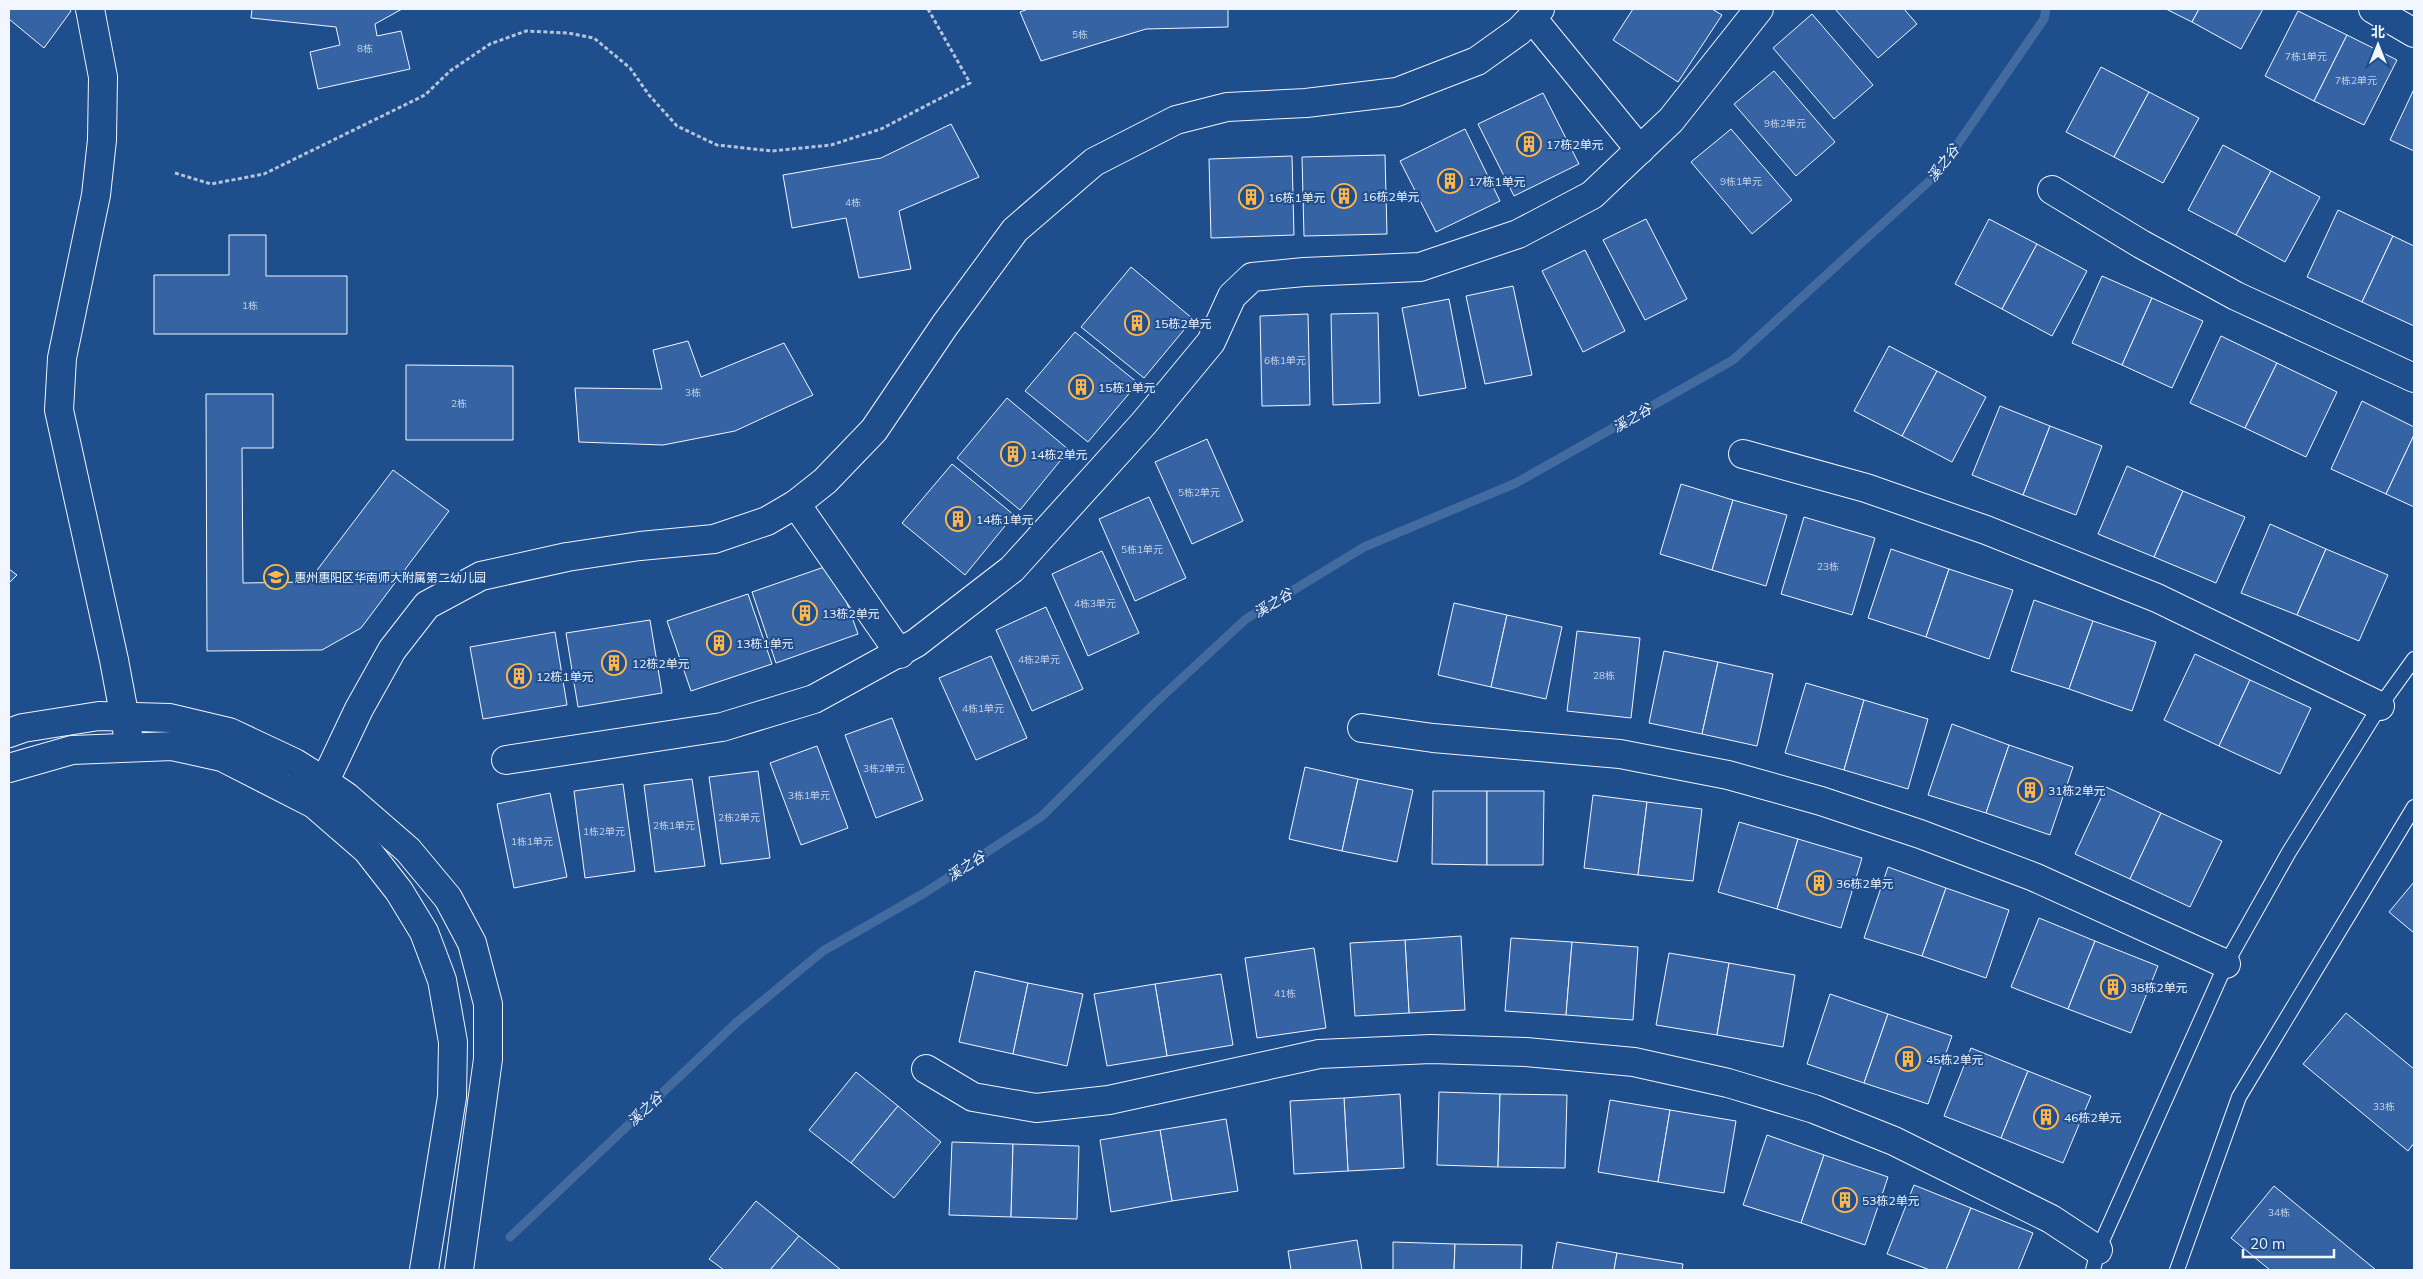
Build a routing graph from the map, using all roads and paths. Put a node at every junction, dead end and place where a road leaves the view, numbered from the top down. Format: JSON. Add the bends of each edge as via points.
{"nodes":[{"id":1,"x":90,"y":9,"type":"edge"},
{"id":2,"x":928,"y":9,"type":"edge"},
{"id":3,"x":1759,"y":9,"type":"edge"},
{"id":4,"x":2373,"y":9,"type":"edge"},
{"id":5,"x":1536,"y":13,"type":"edge"},
{"id":6,"x":2414,"y":33,"type":"edge"},
{"id":7,"x":1640,"y":150,"type":"junction"},
{"id":8,"x":174,"y":173,"type":"dead end"},
{"id":9,"x":2052,"y":190,"type":"dead end"},
{"id":10,"x":2414,"y":378,"type":"edge"},
{"id":11,"x":1743,"y":454,"type":"dead end"},
{"id":12,"x":796,"y":504,"type":"junction"},
{"id":13,"x":900,"y":654,"type":"junction"},
{"id":14,"x":2414,"y":659,"type":"edge"},
{"id":15,"x":2380,"y":706,"type":"junction"},
{"id":16,"x":124,"y":717,"type":"junction"},
{"id":17,"x":1362,"y":728,"type":"dead end"},
{"id":18,"x":9,"y":733,"type":"edge"},
{"id":19,"x":130,"y":748,"type":"junction"},
{"id":20,"x":506,"y":760,"type":"dead end"},
{"id":21,"x":9,"y":768,"type":"edge"},
{"id":22,"x":319,"y":793,"type":"junction"},
{"id":23,"x":2414,"y":807,"type":"edge"},
{"id":24,"x":2226,"y":964,"type":"junction"},
{"id":25,"x":926,"y":1069,"type":"dead end"},
{"id":26,"x":2095,"y":1260,"type":"edge"},
{"id":27,"x":424,"y":1270,"type":"edge"},
{"id":28,"x":459,"y":1270,"type":"edge"},
{"id":29,"x":2177,"y":1270,"type":"edge"}],
"edges":[{"from":1,"to":16,"type":"street","via":[[103,77],[102,140],[96,195],[62,358],[59,410]]},
{"from":2,"to":8,"type":"path","via":[[970,84],[881,129],[831,145],[772,151],[717,145],[677,126],[630,68],[594,38],[526,31],[490,44],[450,71],[425,95],[264,174],[211,184]]},
{"from":3,"to":7,"type":"street","via":[[1671,120]]},
{"from":4,"to":6,"type":"street"},
{"from":5,"to":7,"type":"street"},
{"from":5,"to":12,"type":"street","via":[[1519,31],[1478,61],[1397,92],[1306,103],[1227,107],[1176,120],[1094,162],[1016,230],[874,430],[825,481]]},
{"from":7,"to":13,"type":"street","via":[[1584,200],[1518,234],[1420,267],[1252,277],[1232,296],[1211,342],[1144,423],[1012,568]]},
{"from":9,"to":10,"type":"street","via":[[2236,296]]},
{"from":11,"to":15,"type":"street","via":[[1866,488],[1986,530],[2157,598]]},
{"from":12,"to":13,"type":"street"},
{"from":12,"to":22,"type":"street","via":[[767,521],[714,539],[567,557],[481,576],[427,605],[392,650],[359,709]]},
{"from":13,"to":20,"type":"street","via":[[814,699],[722,726]]},
{"from":14,"to":15,"type":"lane"},
{"from":15,"to":24,"type":"lane","via":[[2289,852]]},
{"from":16,"to":18,"type":"street","via":[[99,716]]},
{"from":16,"to":19,"type":"street"},
{"from":16,"to":22,"type":"street","via":[[170,718],[230,732],[295,763]]},
{"from":17,"to":24,"type":"street","via":[[1433,738],[1620,754],[1728,775],[1920,834],[2034,877]]},
{"from":19,"to":21,"type":"street","via":[[72,750]]},
{"from":19,"to":22,"type":"street","via":[[172,746],[222,757]]},
{"from":22,"to":27,"type":"street","via":[[398,891],[424,932],[442,980],[454,1042],[452,1097]]},
{"from":22,"to":28,"type":"street","via":[[347,797],[408,850],[448,898],[472,943],[488,1004],[488,1059]]},
{"from":23,"to":29,"type":"lane","via":[[2239,1097]]},
{"from":24,"to":26,"type":"lane"},
{"from":25,"to":26,"type":"street","via":[[973,1097],[1036,1108],[1109,1100],[1319,1054],[1430,1049],[1526,1052],[1634,1062],[1795,1104],[1886,1138],[2051,1219]]}]}
